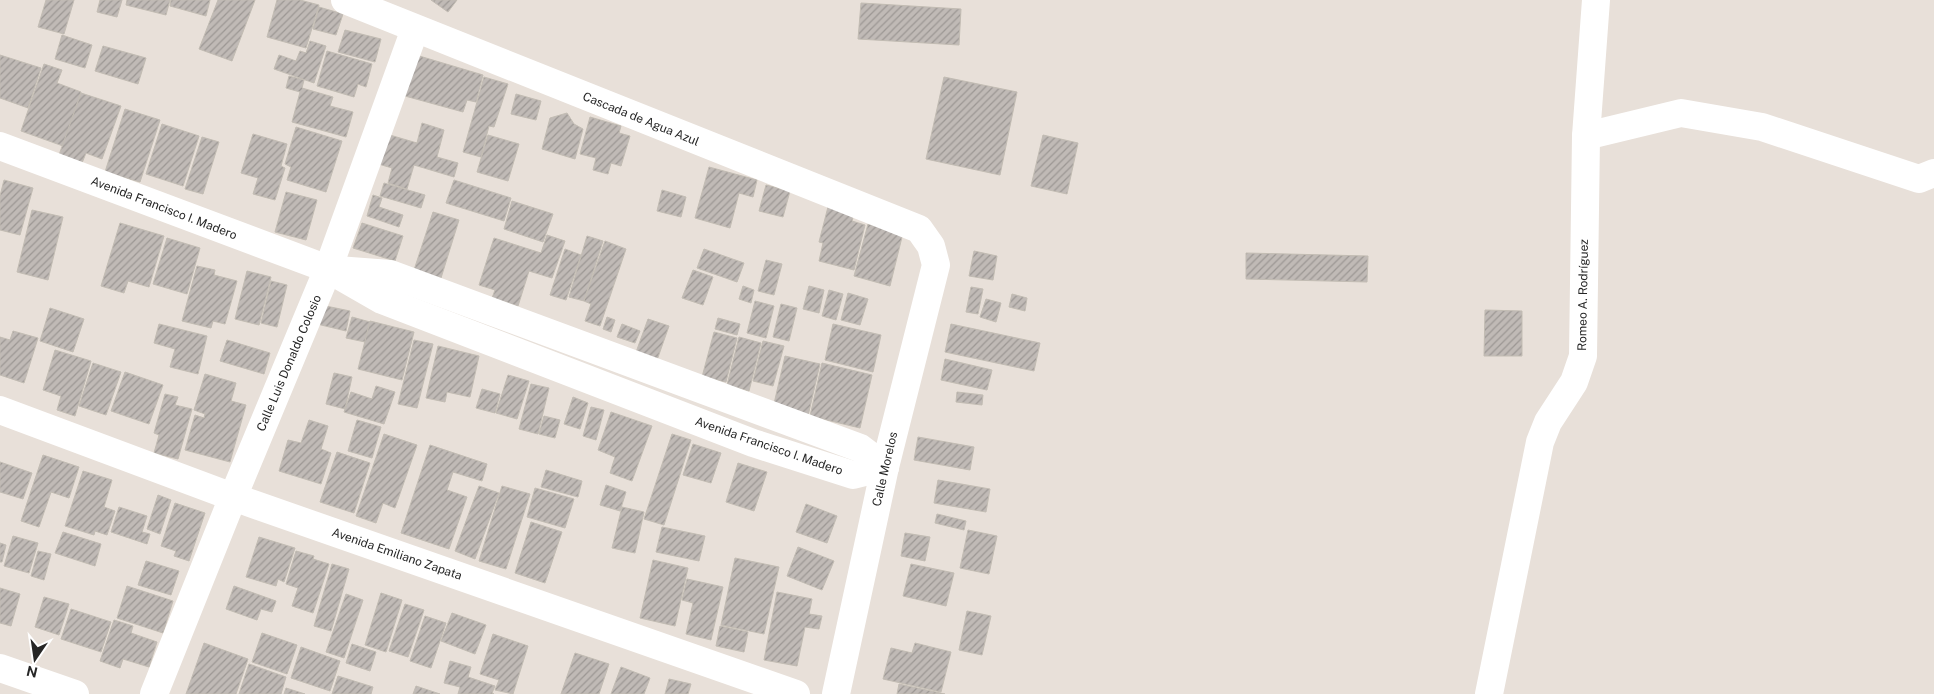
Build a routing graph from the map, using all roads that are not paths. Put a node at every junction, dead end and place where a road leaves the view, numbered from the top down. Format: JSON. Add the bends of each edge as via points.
{"nodes":[{"id":1,"x":344,"y":0,"type":"edge"},
{"id":2,"x":1596,"y":0,"type":"edge"},
{"id":3,"x":415,"y":29,"type":"junction"},
{"id":4,"x":1586,"y":136,"type":"junction"},
{"id":5,"x":0,"y":146,"type":"edge"},
{"id":6,"x":1934,"y":173,"type":"edge"},
{"id":7,"x":931,"y":246,"type":"joint"},
{"id":8,"x":328,"y":269,"type":"junction"},
{"id":9,"x":0,"y":410,"type":"edge"},
{"id":10,"x":885,"y":467,"type":"junction"},
{"id":11,"x":233,"y":497,"type":"junction"},
{"id":12,"x":0,"y":668,"type":"edge"},
{"id":13,"x":75,"y":694,"type":"edge"},
{"id":14,"x":154,"y":694,"type":"edge"},
{"id":15,"x":796,"y":694,"type":"edge"},
{"id":16,"x":836,"y":694,"type":"edge"},
{"id":17,"x":1489,"y":694,"type":"edge"}],
"edges":[{"from":1,"to":3,"type":"street","name":"Cascada de Agua Azul"},
{"from":2,"to":4,"type":"street","name":"Romeo A. Rodríguez"},
{"from":3,"to":7,"type":"street","name":"Cascada de Agua Azul","via":[[919,229]]},
{"from":3,"to":8,"type":"street","name":"Calle Luis Donaldo Colosio"},
{"from":4,"to":6,"type":"street","via":[[1681,113],[1762,127],[1920,179]]},
{"from":4,"to":17,"type":"street","name":"Romeo A. Rodríguez","via":[[1582,356],[1574,382],[1548,422],[1540,442]]},
{"from":5,"to":8,"type":"street","name":"Avenida Francisco I. Madero"},
{"from":7,"to":10,"type":"street","name":"Calle Morelos","via":[[936,265]]},
{"from":8,"to":10,"type":"street","name":"Avenida Francisco I. Madero","via":[[382,300],[753,443],[853,475]]},
{"from":8,"to":11,"type":"street","name":"Calle Luis Donaldo Colosio"},
{"from":9,"to":11,"type":"street","name":"Avenida Emiliano Zapata"},
{"from":10,"to":16,"type":"street","name":"Calle Morelos"},
{"from":11,"to":14,"type":"street","name":"Calle Luis Donaldo Colosio"},
{"from":11,"to":15,"type":"street","name":"Avenida Emiliano Zapata"},
{"from":12,"to":13,"type":"street"}]}
